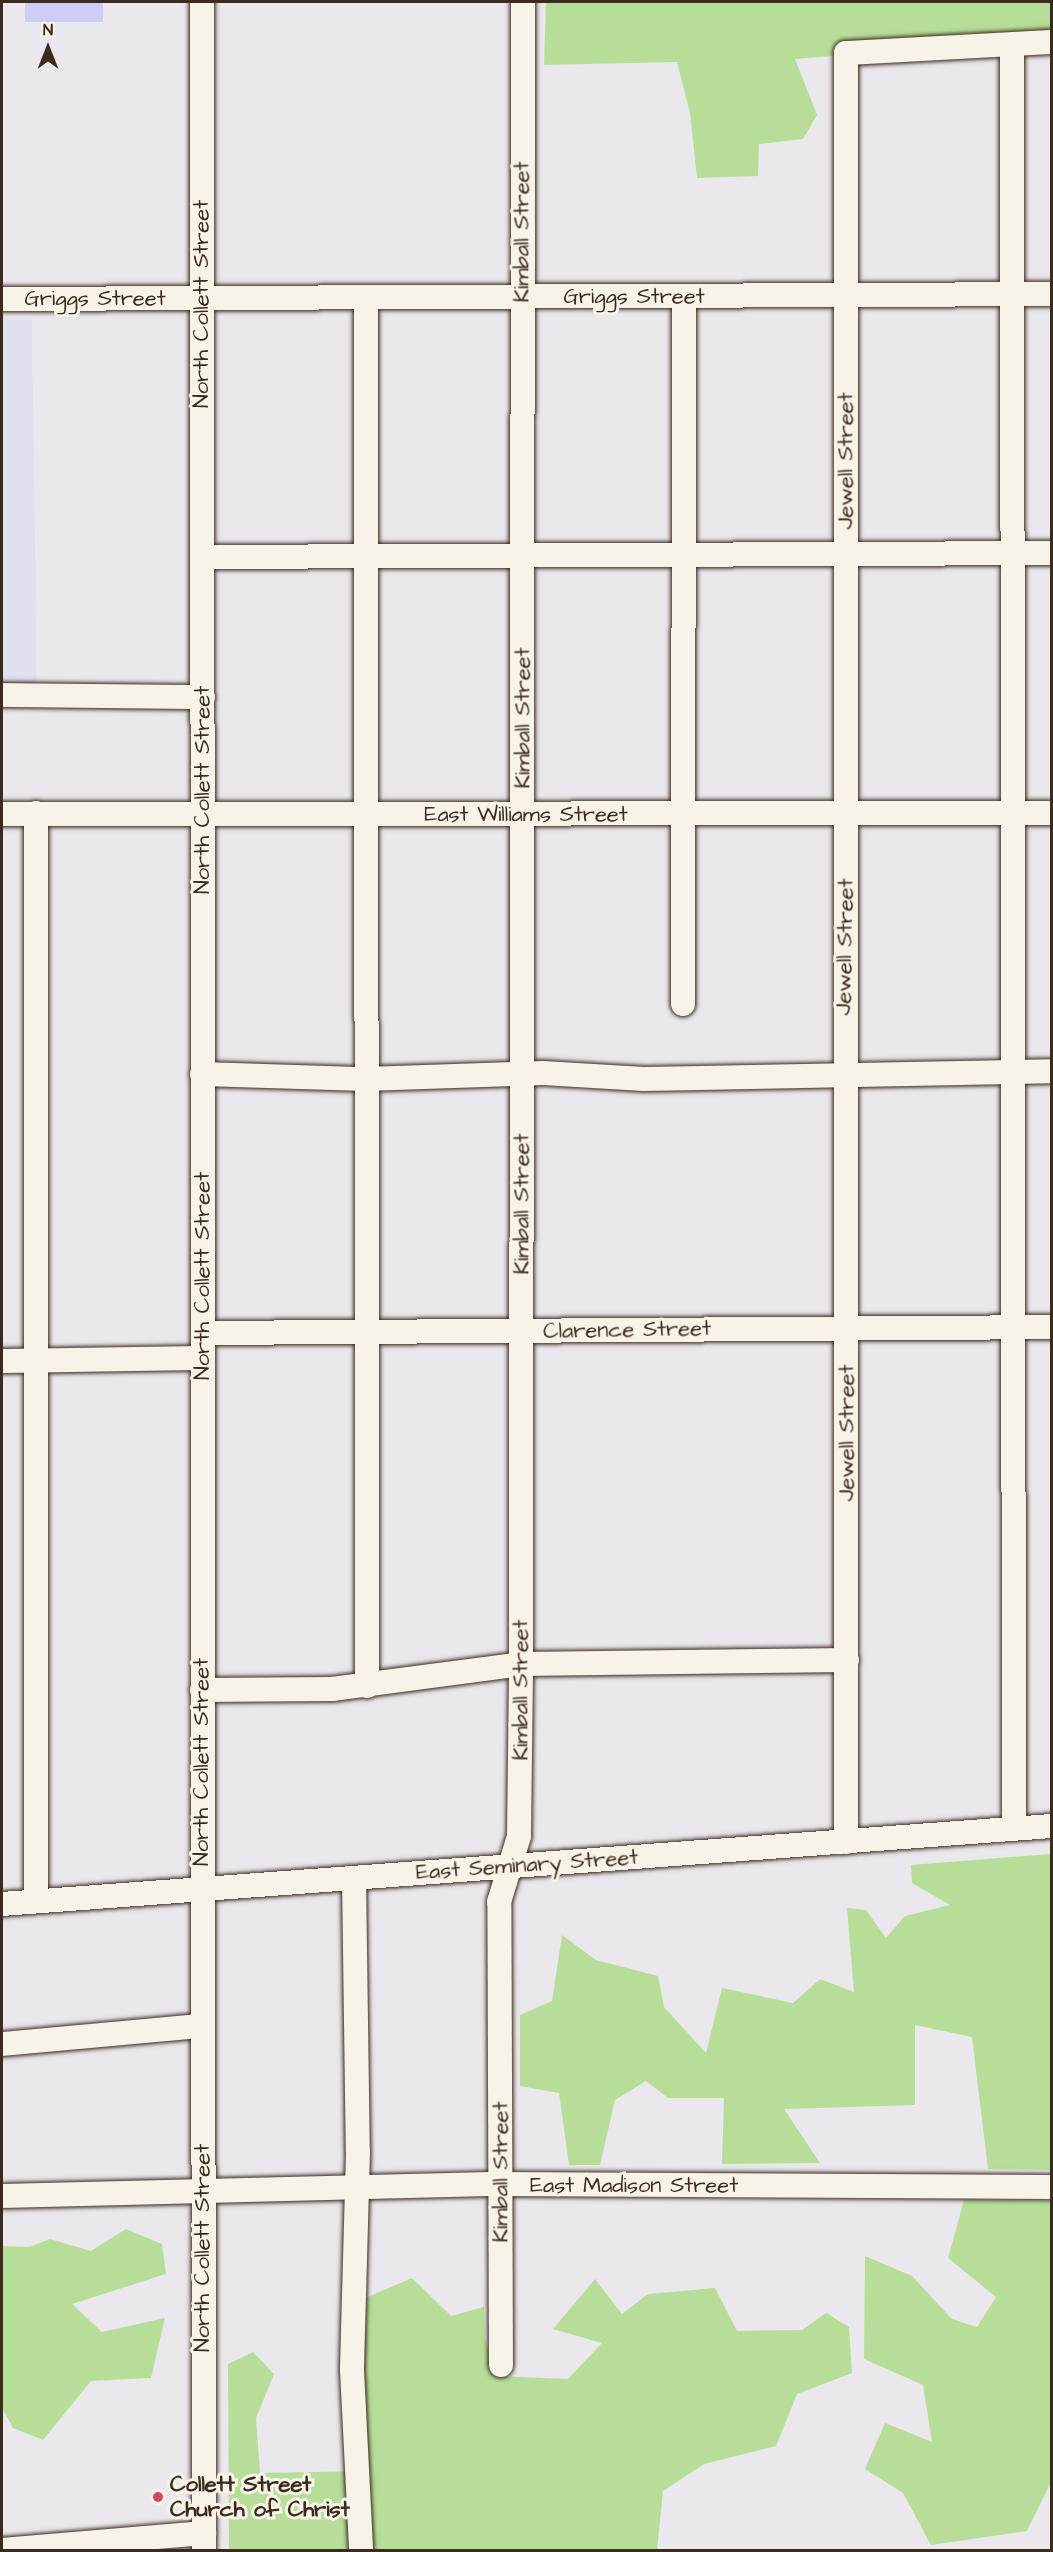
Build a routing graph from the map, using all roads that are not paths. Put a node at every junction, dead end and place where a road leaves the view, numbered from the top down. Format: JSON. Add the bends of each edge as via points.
{"nodes":[{"id":1,"x":202,"y":2,"type":"edge"},
{"id":2,"x":523,"y":2,"type":"edge"},
{"id":3,"x":1052,"y":42,"type":"edge"},
{"id":4,"x":1012,"y":46,"type":"junction"},
{"id":5,"x":1013,"y":294,"type":"junction"},
{"id":6,"x":1052,"y":294,"type":"edge"},
{"id":7,"x":847,"y":296,"type":"junction"},
{"id":8,"x":684,"y":297,"type":"junction"},
{"id":9,"x":522,"y":298,"type":"junction"},
{"id":10,"x":2,"y":299,"type":"edge"},
{"id":11,"x":366,"y":299,"type":"junction"},
{"id":12,"x":202,"y":300,"type":"junction"},
{"id":13,"x":846,"y":554,"type":"junction"},
{"id":14,"x":1012,"y":554,"type":"junction"},
{"id":15,"x":1052,"y":554,"type":"edge"},
{"id":16,"x":684,"y":555,"type":"junction"},
{"id":17,"x":365,"y":556,"type":"junction"},
{"id":18,"x":204,"y":557,"type":"junction"},
{"id":19,"x":523,"y":559,"type":"junction"},
{"id":20,"x":2,"y":695,"type":"edge"},
{"id":21,"x":202,"y":697,"type":"junction"},
{"id":22,"x":847,"y":812,"type":"junction"},
{"id":23,"x":36,"y":813,"type":"junction"},
{"id":24,"x":1011,"y":813,"type":"junction"},
{"id":25,"x":1052,"y":813,"type":"edge"},
{"id":26,"x":2,"y":814,"type":"edge"},
{"id":27,"x":684,"y":814,"type":"junction"},
{"id":28,"x":523,"y":815,"type":"junction"},
{"id":29,"x":202,"y":816,"type":"junction"},
{"id":30,"x":366,"y":816,"type":"junction"},
{"id":31,"x":683,"y":1004,"type":"dead end"},
{"id":32,"x":1015,"y":1071,"type":"junction"},
{"id":33,"x":1052,"y":1071,"type":"edge"},
{"id":34,"x":844,"y":1072,"type":"junction"},
{"id":35,"x":522,"y":1073,"type":"junction"},
{"id":36,"x":202,"y":1074,"type":"junction"},
{"id":37,"x":365,"y":1078,"type":"junction"},
{"id":38,"x":1010,"y":1327,"type":"junction"},
{"id":39,"x":1052,"y":1327,"type":"edge"},
{"id":40,"x":848,"y":1328,"type":"junction"},
{"id":41,"x":523,"y":1331,"type":"junction"},
{"id":42,"x":364,"y":1332,"type":"junction"},
{"id":43,"x":203,"y":1333,"type":"junction"},
{"id":44,"x":203,"y":1358,"type":"junction"},
{"id":45,"x":34,"y":1360,"type":"junction"},
{"id":46,"x":2,"y":1361,"type":"edge"},
{"id":47,"x":847,"y":1660,"type":"junction"},
{"id":48,"x":521,"y":1664,"type":"junction"},
{"id":49,"x":367,"y":1686,"type":"junction"},
{"id":50,"x":202,"y":1690,"type":"junction"},
{"id":51,"x":1052,"y":1826,"type":"edge"},
{"id":52,"x":1014,"y":1829,"type":"junction"},
{"id":53,"x":846,"y":1842,"type":"junction"},
{"id":54,"x":510,"y":1866,"type":"junction"},
{"id":55,"x":354,"y":1878,"type":"junction"},
{"id":56,"x":201,"y":1890,"type":"junction"},
{"id":57,"x":36,"y":1901,"type":"junction"},
{"id":58,"x":2,"y":1904,"type":"edge"},
{"id":59,"x":201,"y":2026,"type":"junction"},
{"id":60,"x":2,"y":2044,"type":"edge"},
{"id":61,"x":500,"y":2184,"type":"junction"},
{"id":62,"x":355,"y":2187,"type":"junction"},
{"id":63,"x":1052,"y":2187,"type":"edge"},
{"id":64,"x":204,"y":2188,"type":"junction"},
{"id":65,"x":2,"y":2196,"type":"edge"},
{"id":66,"x":501,"y":2365,"type":"dead end"},
{"id":67,"x":204,"y":2542,"type":"edge"},
{"id":68,"x":2,"y":2550,"type":"edge"},
{"id":69,"x":361,"y":2550,"type":"edge"}],
"edges":[{"from":1,"to":12,"type":"street","name":"North Collett Street"},
{"from":2,"to":9,"type":"street","name":"Kimball Street"},
{"from":3,"to":4,"type":"street"},
{"from":4,"to":5,"type":"street"},
{"from":4,"to":7,"type":"street","name":"Jewell Street","via":[[846,53]]},
{"from":5,"to":6,"type":"street","name":"Griggs Street"},
{"from":5,"to":7,"type":"street","name":"Griggs Street"},
{"from":5,"to":14,"type":"street"},
{"from":7,"to":8,"type":"street","name":"Griggs Street"},
{"from":7,"to":13,"type":"street","name":"Jewell Street"},
{"from":8,"to":9,"type":"street","name":"Griggs Street"},
{"from":8,"to":16,"type":"street"},
{"from":9,"to":11,"type":"street","name":"Griggs Street"},
{"from":9,"to":19,"type":"street","name":"Kimball Street"},
{"from":10,"to":12,"type":"street","name":"Griggs Street"},
{"from":11,"to":12,"type":"street","name":"Griggs Street"},
{"from":11,"to":17,"type":"street"},
{"from":12,"to":18,"type":"street","name":"North Collett Street"},
{"from":13,"to":14,"type":"street"},
{"from":13,"to":16,"type":"street"},
{"from":13,"to":22,"type":"street","name":"Jewell Street"},
{"from":14,"to":15,"type":"street"},
{"from":14,"to":24,"type":"street"},
{"from":16,"to":19,"type":"street"},
{"from":16,"to":27,"type":"street"},
{"from":17,"to":18,"type":"street"},
{"from":17,"to":19,"type":"street"},
{"from":17,"to":30,"type":"street"},
{"from":18,"to":21,"type":"street","name":"North Collett Street"},
{"from":19,"to":28,"type":"street","name":"Kimball Street"},
{"from":20,"to":21,"type":"street"},
{"from":21,"to":29,"type":"street","name":"North Collett Street"},
{"from":22,"to":24,"type":"street","name":"East Williams Street"},
{"from":22,"to":27,"type":"street","name":"East Williams Street"},
{"from":22,"to":34,"type":"street","name":"Jewell Street"},
{"from":23,"to":26,"type":"street","name":"East Williams Street"},
{"from":23,"to":29,"type":"street","name":"East Williams Street"},
{"from":23,"to":45,"type":"street"},
{"from":24,"to":25,"type":"street","name":"East Williams Street"},
{"from":24,"to":32,"type":"street"},
{"from":27,"to":28,"type":"street","name":"East Williams Street"},
{"from":27,"to":31,"type":"street"},
{"from":28,"to":30,"type":"street","name":"East Williams Street"},
{"from":28,"to":35,"type":"street","name":"Kimball Street"},
{"from":29,"to":30,"type":"street","name":"East Williams Street"},
{"from":29,"to":36,"type":"street","name":"North Collett Street"},
{"from":30,"to":37,"type":"street"},
{"from":32,"to":33,"type":"street"},
{"from":32,"to":34,"type":"street"},
{"from":32,"to":38,"type":"street"},
{"from":34,"to":35,"type":"street","via":[[644,1078]]},
{"from":34,"to":40,"type":"street","name":"Jewell Street"},
{"from":35,"to":37,"type":"street"},
{"from":35,"to":41,"type":"street","name":"Kimball Street"},
{"from":36,"to":37,"type":"street"},
{"from":36,"to":43,"type":"street","name":"North Collett Street"},
{"from":37,"to":42,"type":"street","via":[[368,1305]]},
{"from":38,"to":39,"type":"street","name":"Clarence Street"},
{"from":38,"to":40,"type":"street","name":"Clarence Street"},
{"from":38,"to":52,"type":"street"},
{"from":40,"to":41,"type":"street","name":"Clarence Street"},
{"from":40,"to":47,"type":"street","name":"Jewell Street"},
{"from":41,"to":42,"type":"street","name":"Clarence Street"},
{"from":41,"to":48,"type":"street","name":"Kimball Street"},
{"from":42,"to":43,"type":"street","name":"Clarence Street"},
{"from":42,"to":49,"type":"street"},
{"from":43,"to":44,"type":"street","name":"North Collett Street"},
{"from":44,"to":45,"type":"street"},
{"from":44,"to":50,"type":"street","name":"North Collett Street"},
{"from":45,"to":46,"type":"street"},
{"from":45,"to":57,"type":"street","via":[[40,1791]]},
{"from":47,"to":48,"type":"street"},
{"from":47,"to":53,"type":"street","name":"Jewell Street"},
{"from":48,"to":49,"type":"street"},
{"from":48,"to":54,"type":"street","name":"Kimball Street","via":[[519,1836]]},
{"from":49,"to":50,"type":"street"},
{"from":50,"to":56,"type":"street","name":"North Collett Street"},
{"from":51,"to":52,"type":"street","name":"East Seminary Street"},
{"from":52,"to":53,"type":"street","name":"East Seminary Street"},
{"from":53,"to":54,"type":"street","name":"East Seminary Street"},
{"from":54,"to":55,"type":"street","name":"East Seminary Street"},
{"from":54,"to":61,"type":"street","name":"Kimball Street","via":[[499,1902]]},
{"from":55,"to":56,"type":"street","name":"East Seminary Street"},
{"from":55,"to":62,"type":"street"},
{"from":56,"to":57,"type":"street","name":"East Seminary Street"},
{"from":56,"to":59,"type":"street","name":"North Collett Street"},
{"from":57,"to":58,"type":"street","name":"East Seminary Street"},
{"from":59,"to":60,"type":"street"},
{"from":59,"to":64,"type":"street","name":"North Collett Street"},
{"from":61,"to":62,"type":"street","name":"East Madison Street"},
{"from":61,"to":63,"type":"street","name":"East Madison Street"},
{"from":61,"to":66,"type":"street","name":"Kimball Street"},
{"from":62,"to":64,"type":"street","name":"East Madison Street"},
{"from":62,"to":69,"type":"street","via":[[352,2370]]},
{"from":64,"to":65,"type":"street","name":"East Madison Street"},
{"from":64,"to":67,"type":"street","name":"North Collett Street"},
{"from":67,"to":68,"type":"street"}]}
